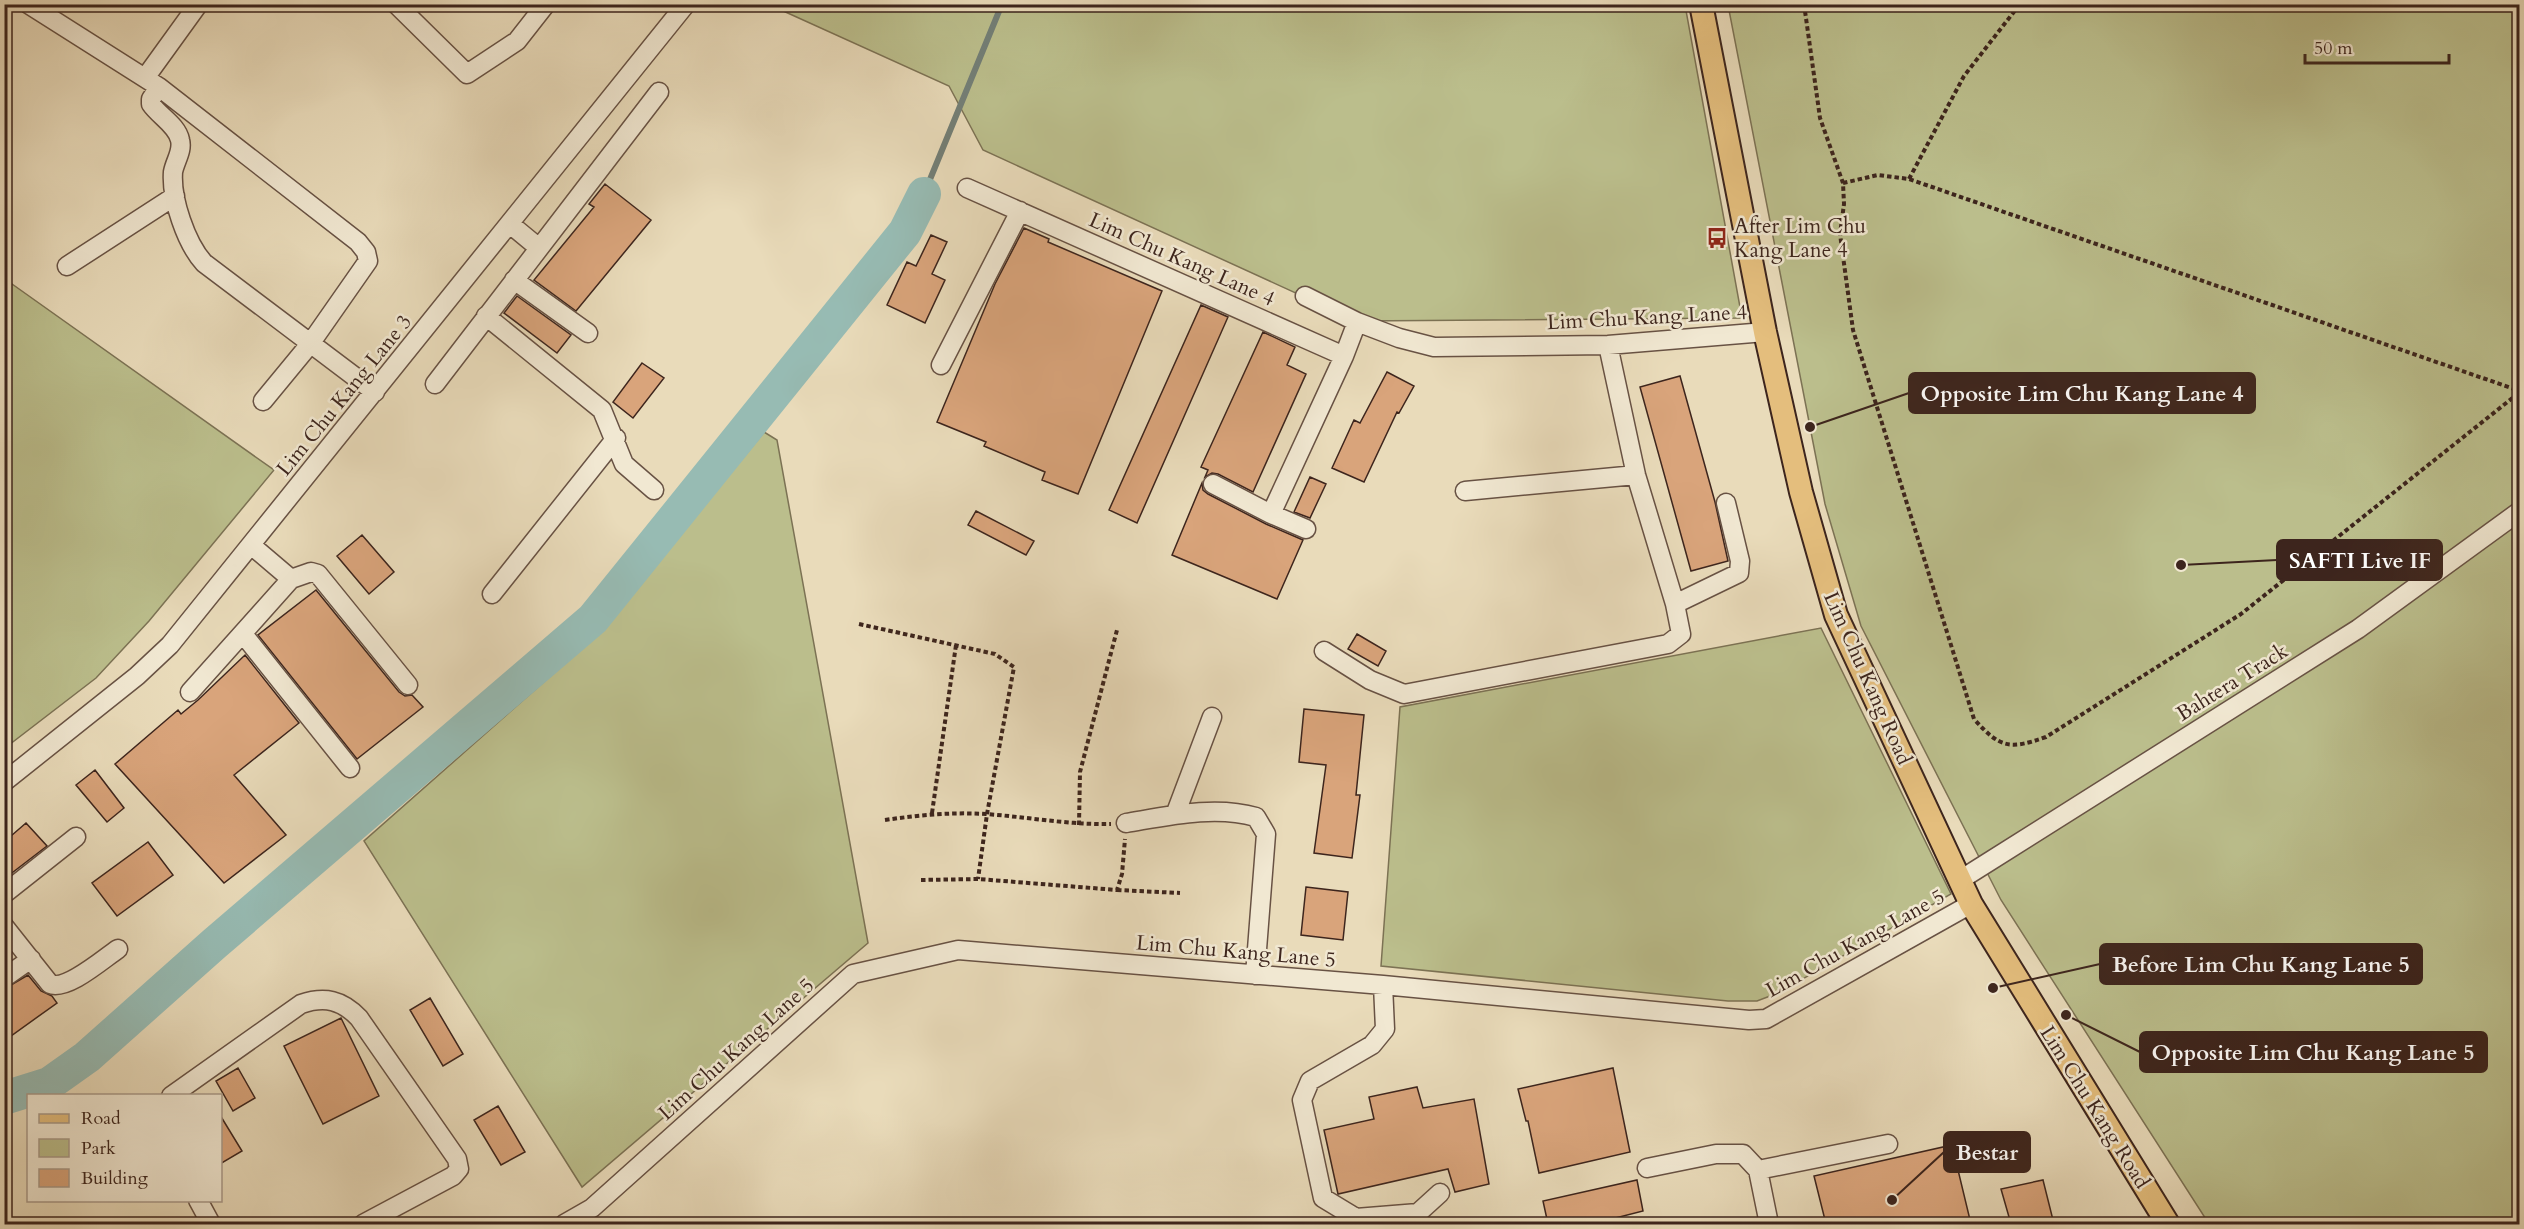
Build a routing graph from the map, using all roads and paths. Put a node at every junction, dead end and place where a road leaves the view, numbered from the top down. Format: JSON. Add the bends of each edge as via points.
{"nodes":[{"id":1,"x":28,"y":4,"type":"edge"},
{"id":2,"x":396,"y":4,"type":"edge"},
{"id":3,"x":546,"y":4,"type":"edge"},
{"id":4,"x":686,"y":4,"type":"edge"},
{"id":5,"x":1701,"y":4,"type":"edge"},
{"id":6,"x":1804,"y":4,"type":"edge"},
{"id":7,"x":2020,"y":4,"type":"edge"},
{"id":8,"x":197,"y":6,"type":"edge"},
{"id":9,"x":152,"y":83,"type":"junction"},
{"id":10,"x":659,"y":92,"type":"dead end"},
{"id":11,"x":1909,"y":178,"type":"junction"},
{"id":12,"x":1843,"y":183,"type":"junction"},
{"id":13,"x":967,"y":188,"type":"dead end"},
{"id":14,"x":175,"y":196,"type":"junction"},
{"id":15,"x":1020,"y":211,"type":"junction"},
{"id":16,"x":510,"y":224,"type":"junction"},
{"id":17,"x":539,"y":248,"type":"junction"},
{"id":18,"x":68,"y":266,"type":"dead end"},
{"id":19,"x":514,"y":280,"type":"junction"},
{"id":20,"x":1305,"y":296,"type":"dead end"},
{"id":21,"x":486,"y":316,"type":"junction"},
{"id":22,"x":1357,"y":322,"type":"junction"},
{"id":23,"x":1765,"y":332,"type":"junction"},
{"id":24,"x":588,"y":333,"type":"dead end"},
{"id":25,"x":310,"y":344,"type":"junction"},
{"id":26,"x":1608,"y":345,"type":"junction"},
{"id":27,"x":1344,"y":356,"type":"junction"},
{"id":28,"x":941,"y":365,"type":"dead end"},
{"id":29,"x":435,"y":384,"type":"dead end"},
{"id":30,"x":2520,"y":391,"type":"edge"},
{"id":31,"x":375,"y":392,"type":"junction"},
{"id":32,"x":263,"y":401,"type":"dead end"},
{"id":33,"x":616,"y":438,"type":"junction"},
{"id":34,"x":1636,"y":475,"type":"junction"},
{"id":35,"x":1213,"y":484,"type":"dead end"},
{"id":36,"x":654,"y":490,"type":"dead end"},
{"id":37,"x":1465,"y":491,"type":"dead end"},
{"id":38,"x":1726,"y":503,"type":"dead end"},
{"id":39,"x":2520,"y":511,"type":"edge"},
{"id":40,"x":1271,"y":514,"type":"junction"},
{"id":41,"x":1306,"y":529,"type":"dead end"},
{"id":42,"x":251,"y":544,"type":"junction"},
{"id":43,"x":291,"y":579,"type":"junction"},
{"id":44,"x":492,"y":594,"type":"dead end"},
{"id":45,"x":1675,"y":604,"type":"junction"},
{"id":46,"x":859,"y":624,"type":"dead end"},
{"id":47,"x":1117,"y":630,"type":"dead end"},
{"id":48,"x":243,"y":634,"type":"junction"},
{"id":49,"x":956,"y":645,"type":"junction"},
{"id":50,"x":1324,"y":651,"type":"dead end"},
{"id":51,"x":408,"y":685,"type":"dead end"},
{"id":52,"x":190,"y":692,"type":"dead end"},
{"id":53,"x":1212,"y":717,"type":"dead end"},
{"id":54,"x":350,"y":768,"type":"dead end"},
{"id":55,"x":4,"y":782,"type":"edge"},
{"id":56,"x":932,"y":813,"type":"junction"},
{"id":57,"x":987,"y":814,"type":"junction"},
{"id":58,"x":1175,"y":815,"type":"junction"},
{"id":59,"x":885,"y":820,"type":"dead end"},
{"id":60,"x":1126,"y":823,"type":"junction"},
{"id":61,"x":1079,"y":825,"type":"junction"},
{"id":62,"x":76,"y":837,"type":"dead end"},
{"id":63,"x":978,"y":879,"type":"junction"},
{"id":64,"x":921,"y":880,"type":"dead end"},
{"id":65,"x":1960,"y":880,"type":"junction"},
{"id":66,"x":1117,"y":890,"type":"junction"},
{"id":67,"x":1180,"y":893,"type":"dead end"},
{"id":68,"x":4,"y":894,"type":"edge"},
{"id":69,"x":1971,"y":904,"type":"junction"},
{"id":70,"x":4,"y":926,"type":"edge"},
{"id":71,"x":118,"y":949,"type":"dead end"},
{"id":72,"x":31,"y":959,"type":"junction"},
{"id":73,"x":1255,"y":975,"type":"junction"},
{"id":74,"x":4,"y":978,"type":"edge"},
{"id":75,"x":1383,"y":985,"type":"junction"},
{"id":76,"x":172,"y":1094,"type":"edge"},
{"id":77,"x":1888,"y":1144,"type":"dead end"},
{"id":78,"x":1647,"y":1168,"type":"dead end"},
{"id":79,"x":1758,"y":1170,"type":"junction"},
{"id":80,"x":1440,"y":1193,"type":"dead end"},
{"id":81,"x":199,"y":1202,"type":"edge"},
{"id":82,"x":211,"y":1224,"type":"edge"},
{"id":83,"x":363,"y":1224,"type":"edge"},
{"id":84,"x":564,"y":1224,"type":"edge"},
{"id":85,"x":1770,"y":1224,"type":"edge"},
{"id":86,"x":2168,"y":1224,"type":"edge"}],
"edges":[{"from":1,"to":9,"type":"street"},
{"from":2,"to":3,"type":"street","via":[[467,74],[517,41]]},
{"from":4,"to":16,"type":"street","name":"Lim Chu Kang Lane 3"},
{"from":5,"to":23,"type":"main road","name":"Lim Chu Kang Road"},
{"from":6,"to":12,"type":"path","via":[[1820,118]]},
{"from":7,"to":11,"type":"path","via":[[1964,76]]},
{"from":8,"to":9,"type":"street"},
{"from":9,"to":14,"type":"street","via":[[151,104],[180,137],[174,170]]},
{"from":9,"to":25,"type":"street","via":[[366,252],[368,261]]},
{"from":10,"to":17,"type":"street"},
{"from":11,"to":12,"type":"path","via":[[1878,175]]},
{"from":11,"to":30,"type":"path"},
{"from":12,"to":30,"type":"path","via":[[1840,234],[1853,330],[1974,719],[1990,737],[2006,746],[2046,737],[2241,614]]},
{"from":13,"to":15,"type":"street","name":"Lim Chu Kang Lane 4"},
{"from":14,"to":18,"type":"street"},
{"from":14,"to":25,"type":"street","via":[[192,250]]},
{"from":15,"to":27,"type":"street","name":"Lim Chu Kang Lane 4"},
{"from":15,"to":28,"type":"street"},
{"from":16,"to":17,"type":"street"},
{"from":16,"to":31,"type":"street","name":"Lim Chu Kang Lane 3"},
{"from":17,"to":19,"type":"street"},
{"from":19,"to":21,"type":"street"},
{"from":19,"to":24,"type":"street"},
{"from":20,"to":22,"type":"street","name":"Lim Chu Kang Lane 4"},
{"from":21,"to":29,"type":"street"},
{"from":21,"to":33,"type":"street","via":[[602,410]]},
{"from":22,"to":26,"type":"street","name":"Lim Chu Kang Lane 4","via":[[1434,347]]},
{"from":22,"to":27,"type":"street"},
{"from":23,"to":26,"type":"street","name":"Lim Chu Kang Lane 4"},
{"from":23,"to":65,"type":"main road","name":"Lim Chu Kang Road","via":[[1801,492],[1836,615]]},
{"from":25,"to":31,"type":"street"},
{"from":25,"to":32,"type":"street"},
{"from":26,"to":34,"type":"street"},
{"from":27,"to":40,"type":"street"},
{"from":31,"to":42,"type":"street","name":"Lim Chu Kang Lane 3"},
{"from":33,"to":36,"type":"street","via":[[624,464]]},
{"from":33,"to":44,"type":"street"},
{"from":34,"to":37,"type":"street"},
{"from":34,"to":45,"type":"street"},
{"from":35,"to":40,"type":"street"},
{"from":38,"to":45,"type":"street","via":[[1740,561],[1739,573]]},
{"from":39,"to":65,"type":"street","name":"Bahtera Track","via":[[2358,629]]},
{"from":40,"to":41,"type":"street"},
{"from":42,"to":43,"type":"street"},
{"from":42,"to":55,"type":"street","name":"Lim Chu Kang Lane 3","via":[[170,645]]},
{"from":43,"to":48,"type":"street"},
{"from":43,"to":51,"type":"street","via":[[311,572],[318,574]]},
{"from":45,"to":50,"type":"street","via":[[1681,634],[1668,644],[1404,694],[1370,680]]},
{"from":46,"to":49,"type":"path"},
{"from":47,"to":61,"type":"path","via":[[1080,772]]},
{"from":48,"to":52,"type":"street"},
{"from":48,"to":54,"type":"street"},
{"from":49,"to":56,"type":"path"},
{"from":49,"to":57,"type":"path","via":[[995,654],[1014,667]]},
{"from":53,"to":58,"type":"street"},
{"from":56,"to":57,"type":"path"},
{"from":56,"to":59,"type":"path"},
{"from":57,"to":61,"type":"path"},
{"from":57,"to":63,"type":"path"},
{"from":58,"to":60,"type":"street"},
{"from":58,"to":73,"type":"street","via":[[1237,811],[1256,817],[1266,834]]},
{"from":60,"to":61,"type":"path"},
{"from":60,"to":66,"type":"path"},
{"from":62,"to":68,"type":"street"},
{"from":63,"to":64,"type":"path"},
{"from":63,"to":66,"type":"path"},
{"from":65,"to":69,"type":"main road","name":"Lim Chu Kang Road"},
{"from":66,"to":67,"type":"path"},
{"from":69,"to":75,"type":"street","name":"Lim Chu Kang Lane 5","via":[[1766,1019]]},
{"from":69,"to":86,"type":"main road","name":"Lim Chu Kang Road"},
{"from":70,"to":72,"type":"street"},
{"from":71,"to":72,"type":"street","via":[[67,984],[56,986],[50,984]]},
{"from":72,"to":74,"type":"street"},
{"from":73,"to":75,"type":"street","name":"Lim Chu Kang Lane 5"},
{"from":73,"to":84,"type":"street","name":"Lim Chu Kang Lane 5","via":[[958,950],[853,974],[592,1208]]},
{"from":75,"to":80,"type":"street","via":[[1385,1029],[1372,1045],[1310,1081],[1302,1100],[1323,1198],[1356,1218],[1418,1213]]},
{"from":76,"to":83,"type":"street","via":[[301,1004],[316,999],[333,1000],[348,1007],[457,1159],[459,1169],[453,1176]]},
{"from":77,"to":79,"type":"street"},
{"from":78,"to":79,"type":"street","via":[[1716,1154],[1743,1154]]},
{"from":79,"to":85,"type":"street"},
{"from":81,"to":82,"type":"street"}]}
